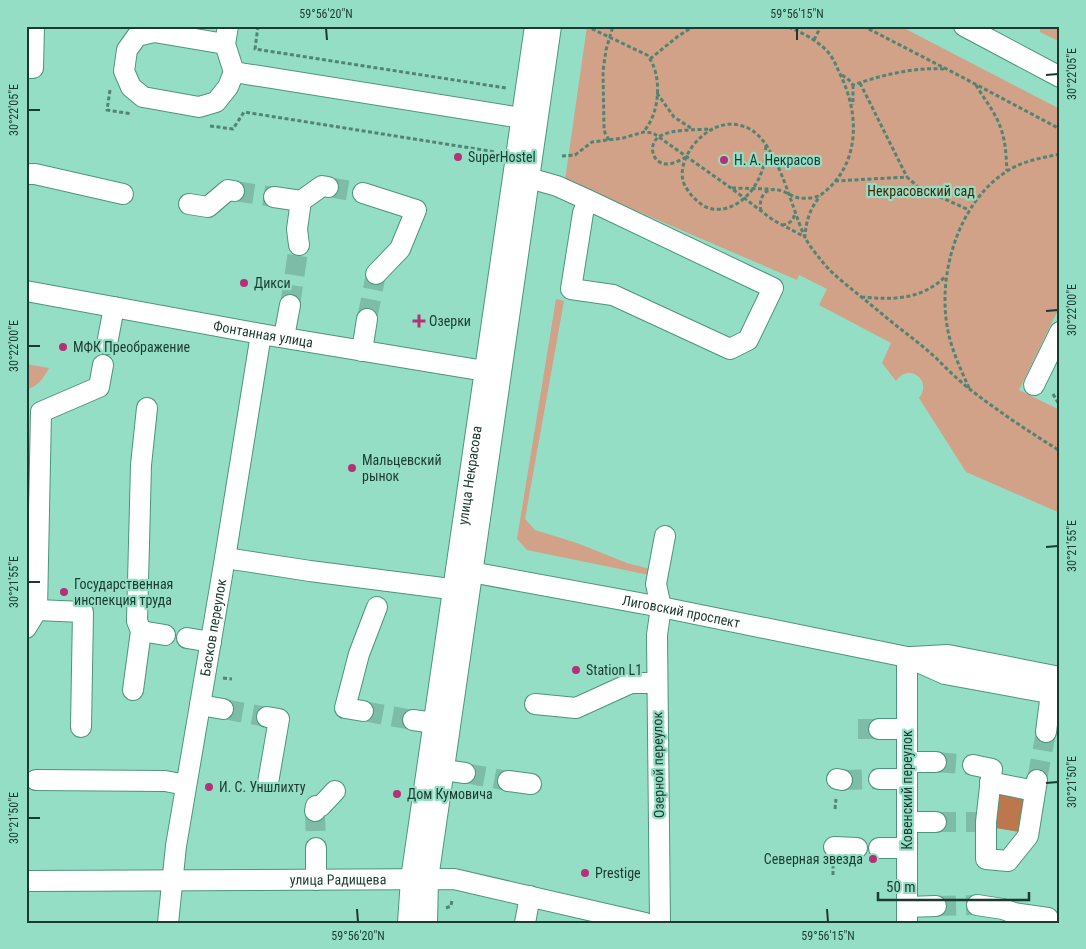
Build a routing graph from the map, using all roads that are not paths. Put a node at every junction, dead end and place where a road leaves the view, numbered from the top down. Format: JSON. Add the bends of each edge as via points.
{"nodes":[{"id":1,"x":34,"y":26,"type":"edge"},
{"id":2,"x":535,"y":26,"type":"edge"},
{"id":3,"x":551,"y":26,"type":"edge"},
{"id":4,"x":964,"y":26,"type":"edge"},
{"id":5,"x":227,"y":35,"type":"edge"},
{"id":6,"x":26,"y":68,"type":"edge"},
{"id":7,"x":234,"y":72,"type":"junction"},
{"id":8,"x":1060,"y":77,"type":"edge"},
{"id":9,"x":530,"y":119,"type":"junction"},
{"id":10,"x":26,"y":174,"type":"edge"},
{"id":11,"x":529,"y":178,"type":"junction"},
{"id":12,"x":328,"y":187,"type":"tunnel mouth"},
{"id":13,"x":234,"y":191,"type":"tunnel mouth"},
{"id":14,"x":362,"y":193,"type":"tunnel mouth"},
{"id":15,"x":123,"y":194,"type":"dead end"},
{"id":16,"x":274,"y":197,"type":"tunnel mouth"},
{"id":17,"x":588,"y":200,"type":"junction"},
{"id":18,"x":301,"y":201,"type":"junction"},
{"id":19,"x":189,"y":204,"type":"dead end"},
{"id":20,"x":299,"y":244,"type":"tunnel mouth"},
{"id":21,"x":376,"y":274,"type":"tunnel mouth"},
{"id":22,"x":26,"y":291,"type":"edge"},
{"id":23,"x":290,"y":305,"type":"tunnel mouth"},
{"id":24,"x":114,"y":307,"type":"junction"},
{"id":25,"x":367,"y":319,"type":"tunnel mouth"},
{"id":26,"x":1060,"y":332,"type":"edge"},
{"id":27,"x":261,"y":334,"type":"junction"},
{"id":28,"x":284,"y":338,"type":"junction"},
{"id":29,"x":107,"y":344,"type":"dead end"},
{"id":30,"x":362,"y":351,"type":"junction"},
{"id":31,"x":104,"y":365,"type":"dead end"},
{"id":32,"x":493,"y":373,"type":"junction"},
{"id":33,"x":1034,"y":385,"type":"dead end"},
{"id":34,"x":147,"y":408,"type":"dead end"},
{"id":35,"x":665,"y":536,"type":"dead end"},
{"id":36,"x":225,"y":558,"type":"junction"},
{"id":37,"x":464,"y":570,"type":"junction"},
{"id":38,"x":462,"y":590,"type":"junction"},
{"id":39,"x":33,"y":598,"type":"edge"},
{"id":40,"x":377,"y":607,"type":"dead end"},
{"id":41,"x":661,"y":607,"type":"junction"},
{"id":42,"x":26,"y":628,"type":"edge"},
{"id":43,"x":141,"y":631,"type":"junction"},
{"id":44,"x":165,"y":635,"type":"dead end"},
{"id":45,"x":187,"y":638,"type":"dead end"},
{"id":46,"x":211,"y":642,"type":"junction"},
{"id":47,"x":906,"y":657,"type":"junction"},
{"id":48,"x":657,"y":683,"type":"junction"},
{"id":49,"x":1057,"y":689,"type":"edge"},
{"id":50,"x":133,"y":690,"type":"dead end"},
{"id":51,"x":535,"y":704,"type":"dead end"},
{"id":52,"x":200,"y":705,"type":"junction"},
{"id":53,"x":223,"y":709,"type":"tunnel mouth"},
{"id":54,"x":363,"y":711,"type":"tunnel mouth"},
{"id":55,"x":267,"y":717,"type":"dead end"},
{"id":56,"x":413,"y":720,"type":"tunnel mouth"},
{"id":57,"x":434,"y":723,"type":"junction"},
{"id":58,"x":81,"y":727,"type":"dead end"},
{"id":59,"x":878,"y":729,"type":"tunnel mouth"},
{"id":60,"x":907,"y":729,"type":"junction"},
{"id":61,"x":1046,"y":732,"type":"tunnel mouth"},
{"id":62,"x":936,"y":762,"type":"tunnel mouth"},
{"id":63,"x":973,"y":765,"type":"tunnel mouth"},
{"id":64,"x":444,"y":770,"type":"junction"},
{"id":65,"x":907,"y":771,"type":"junction"},
{"id":66,"x":465,"y":773,"type":"tunnel mouth"},
{"id":67,"x":879,"y":779,"type":"tunnel mouth"},
{"id":68,"x":36,"y":780,"type":"dead end"},
{"id":69,"x":508,"y":780,"type":"tunnel mouth"},
{"id":70,"x":990,"y":782,"type":"junction"},
{"id":71,"x":268,"y":783,"type":"dead end"},
{"id":72,"x":531,"y":784,"type":"dead end"},
{"id":73,"x":186,"y":785,"type":"junction"},
{"id":74,"x":335,"y":791,"type":"dead end"},
{"id":75,"x":315,"y":811,"type":"dead end"},
{"id":76,"x":907,"y":822,"type":"junction"},
{"id":77,"x":936,"y":822,"type":"tunnel mouth"},
{"id":78,"x":834,"y":847,"type":"dead end"},
{"id":79,"x":316,"y":848,"type":"tunnel mouth"},
{"id":80,"x":857,"y":848,"type":"dead end"},
{"id":81,"x":879,"y":848,"type":"dead end"},
{"id":82,"x":907,"y":848,"type":"junction"},
{"id":83,"x":420,"y":879,"type":"junction"},
{"id":84,"x":172,"y":880,"type":"junction"},
{"id":85,"x":316,"y":880,"type":"junction"},
{"id":86,"x":26,"y":881,"type":"edge"},
{"id":87,"x":530,"y":896,"type":"junction"},
{"id":88,"x":936,"y":906,"type":"tunnel mouth"},
{"id":89,"x":977,"y":906,"type":"tunnel mouth"},
{"id":90,"x":907,"y":915,"type":"edge"},
{"id":91,"x":585,"y":916,"type":"edge"},
{"id":92,"x":1048,"y":918,"type":"dead end"},
{"id":93,"x":168,"y":923,"type":"edge"},
{"id":94,"x":408,"y":923,"type":"edge"},
{"id":95,"x":427,"y":923,"type":"edge"},
{"id":96,"x":525,"y":923,"type":"edge"},
{"id":97,"x":646,"y":923,"type":"edge"},
{"id":98,"x":660,"y":923,"type":"edge"}],
"edges":[{"from":1,"to":6,"type":"street","via":[[33,68]]},
{"from":2,"to":9,"type":"street","name":"улица Некрасова"},
{"from":3,"to":9,"type":"street","name":"улица Некрасова"},
{"from":4,"to":8,"type":"street"},
{"from":5,"to":7,"type":"street"},
{"from":5,"to":7,"type":"street","via":[[154,32],[137,36],[127,50],[124,71],[131,87],[143,97],[199,107],[216,102],[228,87]]},
{"from":7,"to":9,"type":"street"},
{"from":9,"to":11,"type":"street","name":"улица Некрасова"},
{"from":9,"to":32,"type":"street","name":"улица Некрасова"},
{"from":10,"to":15,"type":"street"},
{"from":11,"to":17,"type":"street"},
{"from":11,"to":32,"type":"street","name":"улица Некрасова"},
{"from":12,"to":18,"type":"street","via":[[322,186]]},
{"from":13,"to":19,"type":"street","via":[[228,190],[208,207]]},
{"from":14,"to":21,"type":"street","via":[[416,210],[400,249]]},
{"from":16,"to":18,"type":"street"},
{"from":17,"to":17,"type":"street","via":[[773,288],[748,340],[730,350],[612,295],[571,290],[583,213]]},
{"from":18,"to":20,"type":"street","via":[[297,229]]},
{"from":22,"to":24,"type":"street","name":"Фонтанная улица"},
{"from":23,"to":28,"type":"street"},
{"from":24,"to":27,"type":"street","name":"Фонтанная улица"},
{"from":24,"to":29,"type":"street"},
{"from":25,"to":30,"type":"street"},
{"from":26,"to":33,"type":"street"},
{"from":27,"to":28,"type":"street","name":"Фонтанная улица"},
{"from":27,"to":36,"type":"street","name":"Басков переулок"},
{"from":28,"to":30,"type":"street","name":"Фонтанная улица"},
{"from":30,"to":32,"type":"street","name":"Фонтанная улица"},
{"from":31,"to":39,"type":"street","via":[[99,388],[42,412]]},
{"from":32,"to":37,"type":"street","name":"улица Некрасова"},
{"from":34,"to":43,"type":"street","via":[[140,475],[137,621]]},
{"from":35,"to":41,"type":"street","name":"Озерной переулок","via":[[656,584]]},
{"from":36,"to":38,"type":"street"},
{"from":36,"to":46,"type":"street","name":"Басков переулок"},
{"from":37,"to":38,"type":"street","name":"улица Некрасова"},
{"from":37,"to":41,"type":"street","name":"Лиговский проспект"},
{"from":38,"to":57,"type":"street","name":"улица Некрасова"},
{"from":38,"to":64,"type":"street","name":"улица Некрасова"},
{"from":39,"to":42,"type":"street"},
{"from":39,"to":58,"type":"street","via":[[83,612]]},
{"from":40,"to":54,"type":"street","via":[[359,654],[345,708]]},
{"from":41,"to":47,"type":"street","name":"Лиговский проспект"},
{"from":41,"to":48,"type":"street","name":"Озерной переулок","via":[[657,635]]},
{"from":43,"to":44,"type":"street"},
{"from":43,"to":50,"type":"street"},
{"from":45,"to":46,"type":"street"},
{"from":46,"to":52,"type":"street","name":"Басков переулок"},
{"from":47,"to":49,"type":"street","name":"Лиговский проспект","via":[[948,655]]},
{"from":47,"to":60,"type":"street","name":"Ковенский переулок"},
{"from":48,"to":51,"type":"street","via":[[631,683],[576,708]]},
{"from":48,"to":98,"type":"street","name":"Озерной переулок"},
{"from":49,"to":61,"type":"street"},
{"from":52,"to":53,"type":"street"},
{"from":52,"to":73,"type":"street","name":"Басков переулок"},
{"from":55,"to":71,"type":"street","via":[[279,719]]},
{"from":56,"to":57,"type":"street"},
{"from":57,"to":83,"type":"street","name":"улица Некрасова"},
{"from":59,"to":60,"type":"street"},
{"from":60,"to":65,"type":"street","name":"Ковенский переулок"},
{"from":62,"to":65,"type":"street"},
{"from":63,"to":70,"type":"street","via":[[992,769]]},
{"from":64,"to":66,"type":"street"},
{"from":64,"to":83,"type":"street","name":"улица Некрасова"},
{"from":65,"to":67,"type":"street"},
{"from":65,"to":76,"type":"street","name":"Ковенский переулок"},
{"from":68,"to":73,"type":"street","via":[[161,781]]},
{"from":69,"to":72,"type":"street"},
{"from":70,"to":70,"type":"street","via":[[981,822],[986,859],[1008,861],[1028,836],[1036,785]]},
{"from":73,"to":84,"type":"street","name":"Басков переулок"},
{"from":74,"to":75,"type":"street","via":[[321,806],[316,806]]},
{"from":76,"to":77,"type":"street"},
{"from":76,"to":82,"type":"street","name":"Ковенский переулок"},
{"from":78,"to":80,"type":"street"},
{"from":79,"to":85,"type":"street"},
{"from":81,"to":82,"type":"street"},
{"from":82,"to":90,"type":"street","name":"Ковенский переулок"},
{"from":83,"to":85,"type":"street","name":"улица Радищева"},
{"from":83,"to":87,"type":"street","name":"улица Радищева","via":[[454,879]]},
{"from":83,"to":94,"type":"street","name":"улица Некрасова"},
{"from":83,"to":95,"type":"street","name":"улица Некрасова"},
{"from":84,"to":85,"type":"street","name":"улица Радищева"},
{"from":84,"to":86,"type":"street","name":"улица Радищева"},
{"from":84,"to":93,"type":"street","name":"Басков переулок"},
{"from":87,"to":91,"type":"street","name":"улица Радищева"},
{"from":87,"to":96,"type":"street"},
{"from":88,"to":90,"type":"street"},
{"from":89,"to":92,"type":"street"},
{"from":91,"to":97,"type":"street","name":"улица Радищева"}]}
